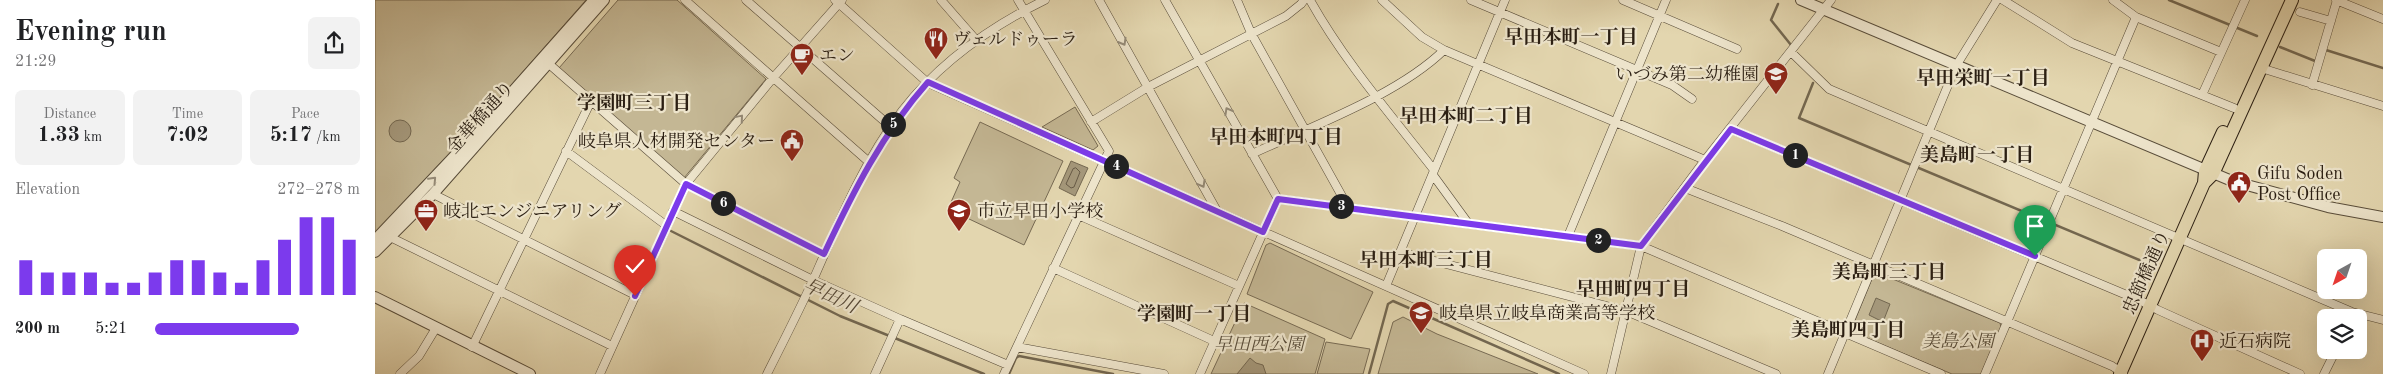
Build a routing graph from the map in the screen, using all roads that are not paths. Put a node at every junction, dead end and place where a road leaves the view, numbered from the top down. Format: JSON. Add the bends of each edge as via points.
{"nodes":[{"id":1,"x":594,"y":0,"type":"edge"},
{"id":2,"x":604,"y":0,"type":"edge"},
{"id":3,"x":685,"y":0,"type":"edge"},
{"id":4,"x":746,"y":0,"type":"edge"},
{"id":5,"x":941,"y":0,"type":"edge"},
{"id":6,"x":1018,"y":0,"type":"edge"},
{"id":7,"x":1045,"y":0,"type":"edge"},
{"id":8,"x":1099,"y":0,"type":"edge"},
{"id":9,"x":1165,"y":0,"type":"edge"},
{"id":10,"x":1237,"y":0,"type":"edge"},
{"id":11,"x":1304,"y":0,"type":"edge"},
{"id":12,"x":1310,"y":0,"type":"edge"},
{"id":13,"x":1382,"y":0,"type":"edge"},
{"id":14,"x":1471,"y":0,"type":"edge"},
{"id":15,"x":1505,"y":0,"type":"edge"},
{"id":16,"x":1623,"y":0,"type":"edge"},
{"id":17,"x":1666,"y":0,"type":"edge"},
{"id":18,"x":1801,"y":0,"type":"edge"},
{"id":19,"x":1831,"y":0,"type":"edge"},
{"id":20,"x":1997,"y":0,"type":"edge"},
{"id":21,"x":2003,"y":0,"type":"edge"},
{"id":22,"x":2113,"y":0,"type":"edge"},
{"id":23,"x":2245,"y":0,"type":"edge"},
{"id":24,"x":2284,"y":0,"type":"edge"},
{"id":25,"x":2291,"y":0,"type":"edge"},
{"id":26,"x":2336,"y":0,"type":"edge"},
{"id":27,"x":839,"y":1,"type":"edge"},
{"id":28,"x":1823,"y":9,"type":"junction"},
{"id":29,"x":1024,"y":10,"type":"junction"},
{"id":30,"x":1500,"y":12,"type":"junction"},
{"id":31,"x":2300,"y":12,"type":"dead end"},
{"id":32,"x":1660,"y":15,"type":"junction"},
{"id":33,"x":2136,"y":17,"type":"junction"},
{"id":34,"x":2383,"y":19,"type":"edge"},
{"id":35,"x":2331,"y":21,"type":"junction"},
{"id":36,"x":1251,"y":33,"type":"junction"},
{"id":37,"x":976,"y":40,"type":"junction"},
{"id":38,"x":799,"y":47,"type":"junction"},
{"id":39,"x":1737,"y":49,"type":"dead end"},
{"id":40,"x":1445,"y":50,"type":"junction"},
{"id":41,"x":1791,"y":52,"type":"junction"},
{"id":42,"x":2221,"y":52,"type":"junction"},
{"id":43,"x":2117,"y":59,"type":"junction"},
{"id":44,"x":1199,"y":60,"type":"junction"},
{"id":45,"x":549,"y":64,"type":"junction"},
{"id":46,"x":1477,"y":65,"type":"junction"},
{"id":47,"x":1956,"y":66,"type":"junction"},
{"id":48,"x":2261,"y":68,"type":"junction"},
{"id":49,"x":1638,"y":70,"type":"junction"},
{"id":50,"x":773,"y":78,"type":"junction"},
{"id":51,"x":928,"y":82,"type":"junction"},
{"id":52,"x":2312,"y":85,"type":"junction"},
{"id":53,"x":1148,"y":87,"type":"junction"},
{"id":54,"x":2201,"y":95,"type":"junction"},
{"id":55,"x":1376,"y":96,"type":"junction"},
{"id":56,"x":1692,"y":99,"type":"dead end"},
{"id":57,"x":591,"y":101,"type":"junction"},
{"id":58,"x":2383,"y":106,"type":"edge"},
{"id":59,"x":2234,"y":108,"type":"junction"},
{"id":60,"x":1091,"y":122,"type":"junction"},
{"id":61,"x":1615,"y":122,"type":"junction"},
{"id":62,"x":2090,"y":122,"type":"junction"},
{"id":63,"x":891,"y":127,"type":"junction"},
{"id":64,"x":1305,"y":129,"type":"junction"},
{"id":65,"x":1731,"y":129,"type":"junction"},
{"id":66,"x":1929,"y":132,"type":"junction"},
{"id":67,"x":566,"y":151,"type":"junction"},
{"id":68,"x":1252,"y":154,"type":"junction"},
{"id":69,"x":1104,"y":160,"type":"junction"},
{"id":70,"x":1705,"y":160,"type":"junction"},
{"id":71,"x":869,"y":162,"type":"junction"},
{"id":72,"x":1434,"y":172,"type":"junction"},
{"id":73,"x":2207,"y":176,"type":"junction"},
{"id":74,"x":686,"y":184,"type":"junction"},
{"id":75,"x":1685,"y":188,"type":"junction"},
{"id":76,"x":2063,"y":188,"type":"junction"},
{"id":77,"x":433,"y":194,"type":"junction"},
{"id":78,"x":1278,"y":199,"type":"junction"},
{"id":79,"x":1901,"y":199,"type":"junction"},
{"id":80,"x":1348,"y":207,"type":"junction"},
{"id":81,"x":673,"y":211,"type":"junction"},
{"id":82,"x":1217,"y":211,"type":"junction"},
{"id":83,"x":1078,"y":215,"type":"junction"},
{"id":84,"x":1415,"y":216,"type":"junction"},
{"id":85,"x":2383,"y":217,"type":"edge"},
{"id":86,"x":1468,"y":223,"type":"junction"},
{"id":87,"x":667,"y":226,"type":"junction"},
{"id":88,"x":1263,"y":232,"type":"junction"},
{"id":89,"x":1568,"y":236,"type":"junction"},
{"id":90,"x":390,"y":237,"type":"junction"},
{"id":91,"x":2180,"y":238,"type":"junction"},
{"id":92,"x":375,"y":240,"type":"edge"},
{"id":93,"x":522,"y":240,"type":"junction"},
{"id":94,"x":1641,"y":246,"type":"junction"},
{"id":95,"x":375,"y":252,"type":"edge"},
{"id":96,"x":1400,"y":252,"type":"junction"},
{"id":97,"x":824,"y":254,"type":"junction"},
{"id":98,"x":2035,"y":256,"type":"junction"},
{"id":99,"x":1872,"y":265,"type":"junction"},
{"id":100,"x":1053,"y":268,"type":"junction"},
{"id":101,"x":813,"y":280,"type":"junction"},
{"id":102,"x":1239,"y":286,"type":"junction"},
{"id":103,"x":1386,"y":286,"type":"junction"},
{"id":104,"x":498,"y":290,"type":"junction"},
{"id":105,"x":635,"y":296,"type":"junction"},
{"id":106,"x":375,"y":297,"type":"edge"},
{"id":107,"x":2150,"y":306,"type":"junction"},
{"id":108,"x":2339,"y":309,"type":"edge"},
{"id":109,"x":1627,"y":311,"type":"junction"},
{"id":110,"x":2367,"y":317,"type":"edge"},
{"id":111,"x":900,"y":319,"type":"junction"},
{"id":112,"x":2383,"y":320,"type":"edge"},
{"id":113,"x":2007,"y":322,"type":"junction"},
{"id":114,"x":436,"y":328,"type":"junction"},
{"id":115,"x":1845,"y":334,"type":"junction"},
{"id":116,"x":1214,"y":341,"type":"junction"},
{"id":117,"x":612,"y":346,"type":"junction"},
{"id":118,"x":472,"y":347,"type":"junction"},
{"id":119,"x":1017,"y":347,"type":"junction"},
{"id":120,"x":2332,"y":359,"type":"edge"},
{"id":121,"x":1008,"y":365,"type":"junction"},
{"id":122,"x":2121,"y":373,"type":"edge"},
{"id":123,"x":400,"y":374,"type":"edge"},
{"id":124,"x":531,"y":374,"type":"edge"},
{"id":125,"x":600,"y":374,"type":"edge"},
{"id":126,"x":767,"y":374,"type":"edge"},
{"id":127,"x":875,"y":374,"type":"edge"},
{"id":128,"x":1004,"y":374,"type":"edge"},
{"id":129,"x":1164,"y":374,"type":"edge"},
{"id":130,"x":1200,"y":374,"type":"edge"},
{"id":131,"x":1584,"y":374,"type":"edge"},
{"id":132,"x":1611,"y":374,"type":"edge"},
{"id":133,"x":1776,"y":374,"type":"edge"},
{"id":134,"x":1828,"y":374,"type":"edge"},
{"id":135,"x":1941,"y":374,"type":"edge"},
{"id":136,"x":1985,"y":374,"type":"edge"},
{"id":137,"x":2300,"y":374,"type":"edge"},
{"id":138,"x":2324,"y":374,"type":"edge"}],
"edges":[{"from":92,"to":1,"type":"street","name":"金華橋通り","one_way":true},
{"from":2,"to":45,"type":"street","name":"金華橋通り"},
{"from":3,"to":50,"type":"street"},
{"from":4,"to":38,"type":"street"},
{"from":5,"to":37,"type":"street"},
{"from":6,"to":29,"type":"street"},
{"from":7,"to":29,"type":"street"},
{"from":8,"to":53,"type":"street","one_way":true},
{"from":9,"to":44,"type":"street"},
{"from":10,"to":36,"type":"street"},
{"from":11,"to":36,"type":"street","via":[[1286,16]]},
{"from":12,"to":55,"type":"street"},
{"from":13,"to":40,"type":"street","via":[[1421,37]]},
{"from":14,"to":30,"type":"street"},
{"from":15,"to":30,"type":"street"},
{"from":16,"to":32,"type":"street"},
{"from":17,"to":32,"type":"street"},
{"from":18,"to":28,"type":"street"},
{"from":19,"to":28,"type":"street"},
{"from":20,"to":47,"type":"street"},
{"from":21,"to":43,"type":"street","via":[[2072,43]]},
{"from":22,"to":33,"type":"street"},
{"from":23,"to":42,"type":"street"},
{"from":24,"to":59,"type":"main road","name":"忠節橋通り"},
{"from":25,"to":48,"type":"main road","name":"忠節橋通り"},
{"from":26,"to":34,"type":"street"},
{"from":26,"to":35,"type":"street"},
{"from":27,"to":38,"type":"street"},
{"from":27,"to":51,"type":"street"},
{"from":28,"to":41,"type":"street"},
{"from":28,"to":47,"type":"street"},
{"from":29,"to":37,"type":"street"},
{"from":29,"to":60,"type":"street"},
{"from":30,"to":46,"type":"street"},
{"from":30,"to":49,"type":"street"},
{"from":31,"to":35,"type":"street"},
{"from":32,"to":39,"type":"street"},
{"from":32,"to":49,"type":"street"},
{"from":33,"to":42,"type":"street"},
{"from":33,"to":43,"type":"street"},
{"from":35,"to":52,"type":"street"},
{"from":36,"to":44,"type":"street"},
{"from":36,"to":64,"type":"street"},
{"from":37,"to":51,"type":"street"},
{"from":38,"to":50,"type":"street"},
{"from":38,"to":63,"type":"street"},
{"from":40,"to":46,"type":"street"},
{"from":40,"to":55,"type":"street","via":[[1421,70]]},
{"from":41,"to":65,"type":"street"},
{"from":41,"to":66,"type":"street","via":[[1829,89]]},
{"from":42,"to":54,"type":"street"},
{"from":43,"to":54,"type":"street"},
{"from":43,"to":62,"type":"street"},
{"from":44,"to":53,"type":"street"},
{"from":68,"to":44,"type":"street","one_way":true},
{"from":45,"to":57,"type":"street"},
{"from":45,"to":77,"type":"street","name":"金華橋通り"},
{"from":46,"to":61,"type":"street"},
{"from":46,"to":72,"type":"street"},
{"from":47,"to":62,"type":"street"},
{"from":47,"to":66,"type":"street"},
{"from":48,"to":52,"type":"street"},
{"from":48,"to":73,"type":"main road","name":"忠節橋通り"},
{"from":49,"to":56,"type":"street","via":[[1672,85]]},
{"from":49,"to":61,"type":"street"},
{"from":50,"to":71,"type":"street"},
{"from":74,"to":50,"type":"street","one_way":true},
{"from":51,"to":63,"type":"street"},
{"from":51,"to":69,"type":"street"},
{"from":52,"to":58,"type":"street"},
{"from":53,"to":60,"type":"street"},
{"from":53,"to":82,"type":"street","one_way":true},
{"from":54,"to":59,"type":"street"},
{"from":55,"to":64,"type":"street"},
{"from":55,"to":72,"type":"street"},
{"from":57,"to":67,"type":"street"},
{"from":57,"to":74,"type":"street"},
{"from":59,"to":73,"type":"main road","name":"忠節橋通り"},
{"from":60,"to":69,"type":"street","via":[[1109,151]]},
{"from":61,"to":70,"type":"street"},
{"from":61,"to":89,"type":"street"},
{"from":62,"to":73,"type":"street"},
{"from":62,"to":76,"type":"street"},
{"from":63,"to":71,"type":"street"},
{"from":64,"to":68,"type":"street"},
{"from":64,"to":80,"type":"street"},
{"from":65,"to":70,"type":"street"},
{"from":65,"to":79,"type":"street"},
{"from":66,"to":76,"type":"street"},
{"from":66,"to":79,"type":"street"},
{"from":67,"to":87,"type":"street"},
{"from":67,"to":93,"type":"street"},
{"from":68,"to":78,"type":"street"},
{"from":69,"to":82,"type":"street"},
{"from":69,"to":83,"type":"street"},
{"from":70,"to":75,"type":"street"},
{"from":71,"to":97,"type":"street"},
{"from":72,"to":84,"type":"street"},
{"from":72,"to":86,"type":"street"},
{"from":73,"to":85,"type":"street","via":[[2328,207]]},
{"from":73,"to":91,"type":"main road","name":"忠節橋通り"},
{"from":74,"to":81,"type":"street"},
{"from":74,"to":97,"type":"street"},
{"from":75,"to":94,"type":"street"},
{"from":75,"to":99,"type":"street"},
{"from":76,"to":91,"type":"street"},
{"from":76,"to":98,"type":"street"},
{"from":77,"to":90,"type":"street","name":"金華橋通り"},
{"from":77,"to":93,"type":"street"},
{"from":78,"to":80,"type":"street"},
{"from":78,"to":88,"type":"street"},
{"from":79,"to":98,"type":"street"},
{"from":79,"to":99,"type":"street"},
{"from":80,"to":84,"type":"street"},
{"from":81,"to":87,"type":"street"},
{"from":81,"to":101,"type":"street"},
{"from":82,"to":88,"type":"street"},
{"from":83,"to":100,"type":"street"},
{"from":83,"to":102,"type":"street"},
{"from":84,"to":86,"type":"street"},
{"from":84,"to":96,"type":"street"},
{"from":86,"to":89,"type":"street"},
{"from":87,"to":105,"type":"street"},
{"from":88,"to":102,"type":"street"},
{"from":88,"to":103,"type":"street"},
{"from":89,"to":94,"type":"street"},
{"from":90,"to":95,"type":"street","name":"金華橋通り"},
{"from":90,"to":104,"type":"street"},
{"from":91,"to":107,"type":"main road","name":"忠節橋通り"},
{"from":91,"to":108,"type":"street"},
{"from":93,"to":104,"type":"street"},
{"from":93,"to":105,"type":"street"},
{"from":94,"to":109,"type":"street"},
{"from":94,"to":115,"type":"street"},
{"from":96,"to":103,"type":"street"},
{"from":96,"to":109,"type":"street"},
{"from":97,"to":101,"type":"street"},
{"from":98,"to":107,"type":"street"},
{"from":98,"to":113,"type":"street"},
{"from":99,"to":113,"type":"street"},
{"from":99,"to":115,"type":"street"},
{"from":100,"to":116,"type":"street"},
{"from":100,"to":119,"type":"street"},
{"from":101,"to":111,"type":"street"},
{"from":101,"to":126,"type":"street"},
{"from":102,"to":116,"type":"street"},
{"from":103,"to":131,"type":"street"},
{"from":104,"to":117,"type":"street"},
{"from":104,"to":118,"type":"street"},
{"from":105,"to":117,"type":"street"},
{"from":106,"to":114,"type":"street"},
{"from":107,"to":122,"type":"main road","name":"忠節橋通り"},
{"from":107,"to":137,"type":"street"},
{"from":109,"to":132,"type":"street"},
{"from":109,"to":133,"type":"street"},
{"from":110,"to":112,"type":"street"},
{"from":111,"to":121,"type":"street"},
{"from":111,"to":127,"type":"street"},
{"from":113,"to":122,"type":"street"},
{"from":113,"to":136,"type":"street"},
{"from":114,"to":118,"type":"street"},
{"from":114,"to":123,"type":"street","via":[[419,356]]},
{"from":115,"to":134,"type":"street"},
{"from":115,"to":135,"type":"street"},
{"from":116,"to":130,"type":"street"},
{"from":117,"to":125,"type":"street"},
{"from":118,"to":124,"type":"street"},
{"from":119,"to":121,"type":"street"},
{"from":119,"to":129,"type":"street"},
{"from":120,"to":138,"type":"street"},
{"from":121,"to":128,"type":"street"}]}
